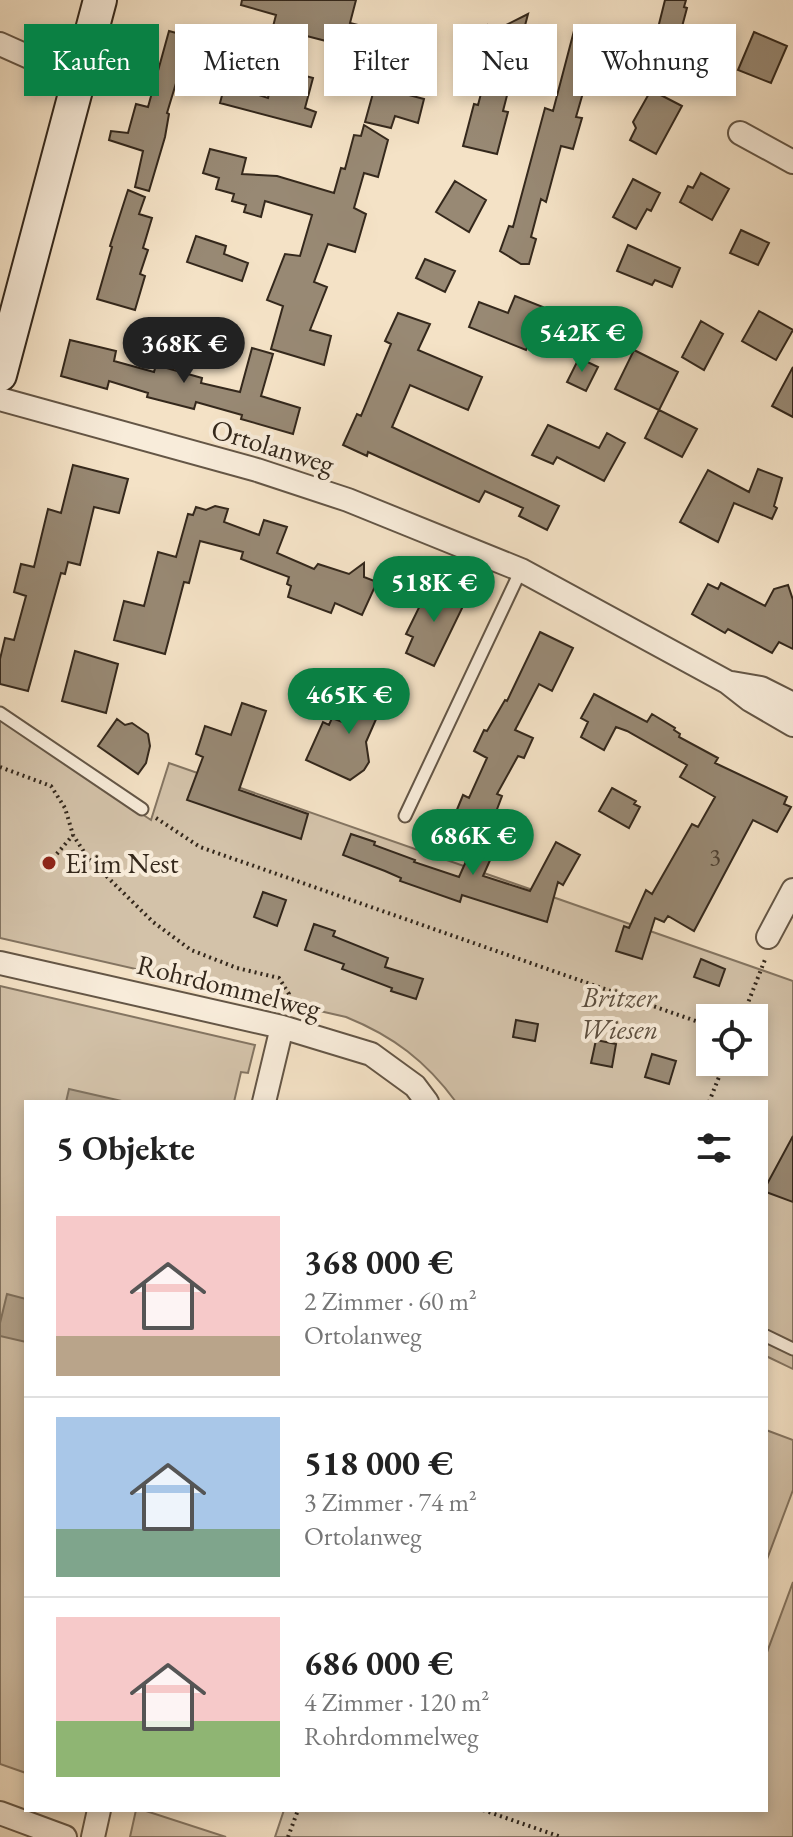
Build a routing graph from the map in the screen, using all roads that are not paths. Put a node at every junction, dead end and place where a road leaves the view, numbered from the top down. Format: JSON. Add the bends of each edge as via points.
{"nodes":[{"id":1,"x":100,"y":0,"type":"edge"},
{"id":2,"x":94,"y":24,"type":"edge"},
{"id":3,"x":0,"y":44,"type":"edge"},
{"id":4,"x":24,"y":55,"type":"edge"},
{"id":5,"x":74,"y":96,"type":"edge"},
{"id":6,"x":740,"y":133,"type":"dead end"},
{"id":7,"x":793,"y":162,"type":"edge"},
{"id":8,"x":0,"y":375,"type":"edge"},
{"id":9,"x":0,"y":399,"type":"edge"},
{"id":10,"x":521,"y":570,"type":"junction"},
{"id":11,"x":727,"y":682,"type":"junction"},
{"id":12,"x":793,"y":704,"type":"edge"},
{"id":13,"x":0,"y":713,"type":"edge"},
{"id":14,"x":793,"y":725,"type":"edge"},
{"id":15,"x":142,"y":809,"type":"road end"},
{"id":16,"x":405,"y":816,"type":"dead end"},
{"id":17,"x":793,"y":890,"type":"edge"},
{"id":18,"x":768,"y":937,"type":"road end"},
{"id":19,"x":0,"y":963,"type":"edge"},
{"id":20,"x":282,"y":1027,"type":"junction"},
{"id":21,"x":264,"y":1100,"type":"edge"},
{"id":22,"x":426,"y":1100,"type":"edge"},
{"id":23,"x":768,"y":1337,"type":"edge"},
{"id":24,"x":793,"y":1349,"type":"edge"},
{"id":25,"x":99,"y":1812,"type":"edge"},
{"id":26,"x":0,"y":1813,"type":"edge"},
{"id":27,"x":65,"y":1837,"type":"edge"},
{"id":28,"x":93,"y":1837,"type":"edge"}],
"edges":[{"from":1,"to":2,"type":"street"},
{"from":3,"to":4,"type":"street"},
{"from":5,"to":8,"type":"street"},
{"from":6,"to":7,"type":"street"},
{"from":9,"to":10,"type":"street","name":"Ortolanweg","via":[[257,470],[348,500]]},
{"from":10,"to":11,"type":"street","name":"Ortolanweg"},
{"from":10,"to":16,"type":"lane"},
{"from":11,"to":12,"type":"street","name":"Ortolanweg","via":[[761,688]]},
{"from":11,"to":14,"type":"street","name":"Ortolanweg"},
{"from":13,"to":15,"type":"lane"},
{"from":17,"to":18,"type":"street"},
{"from":19,"to":20,"type":"street","name":"Rohrdommelweg"},
{"from":20,"to":21,"type":"street"},
{"from":20,"to":22,"type":"street","name":"Rohrdommelweg","via":[[371,1054]]},
{"from":23,"to":24,"type":"lane"},
{"from":25,"to":28,"type":"street"},
{"from":26,"to":27,"type":"street"}]}
